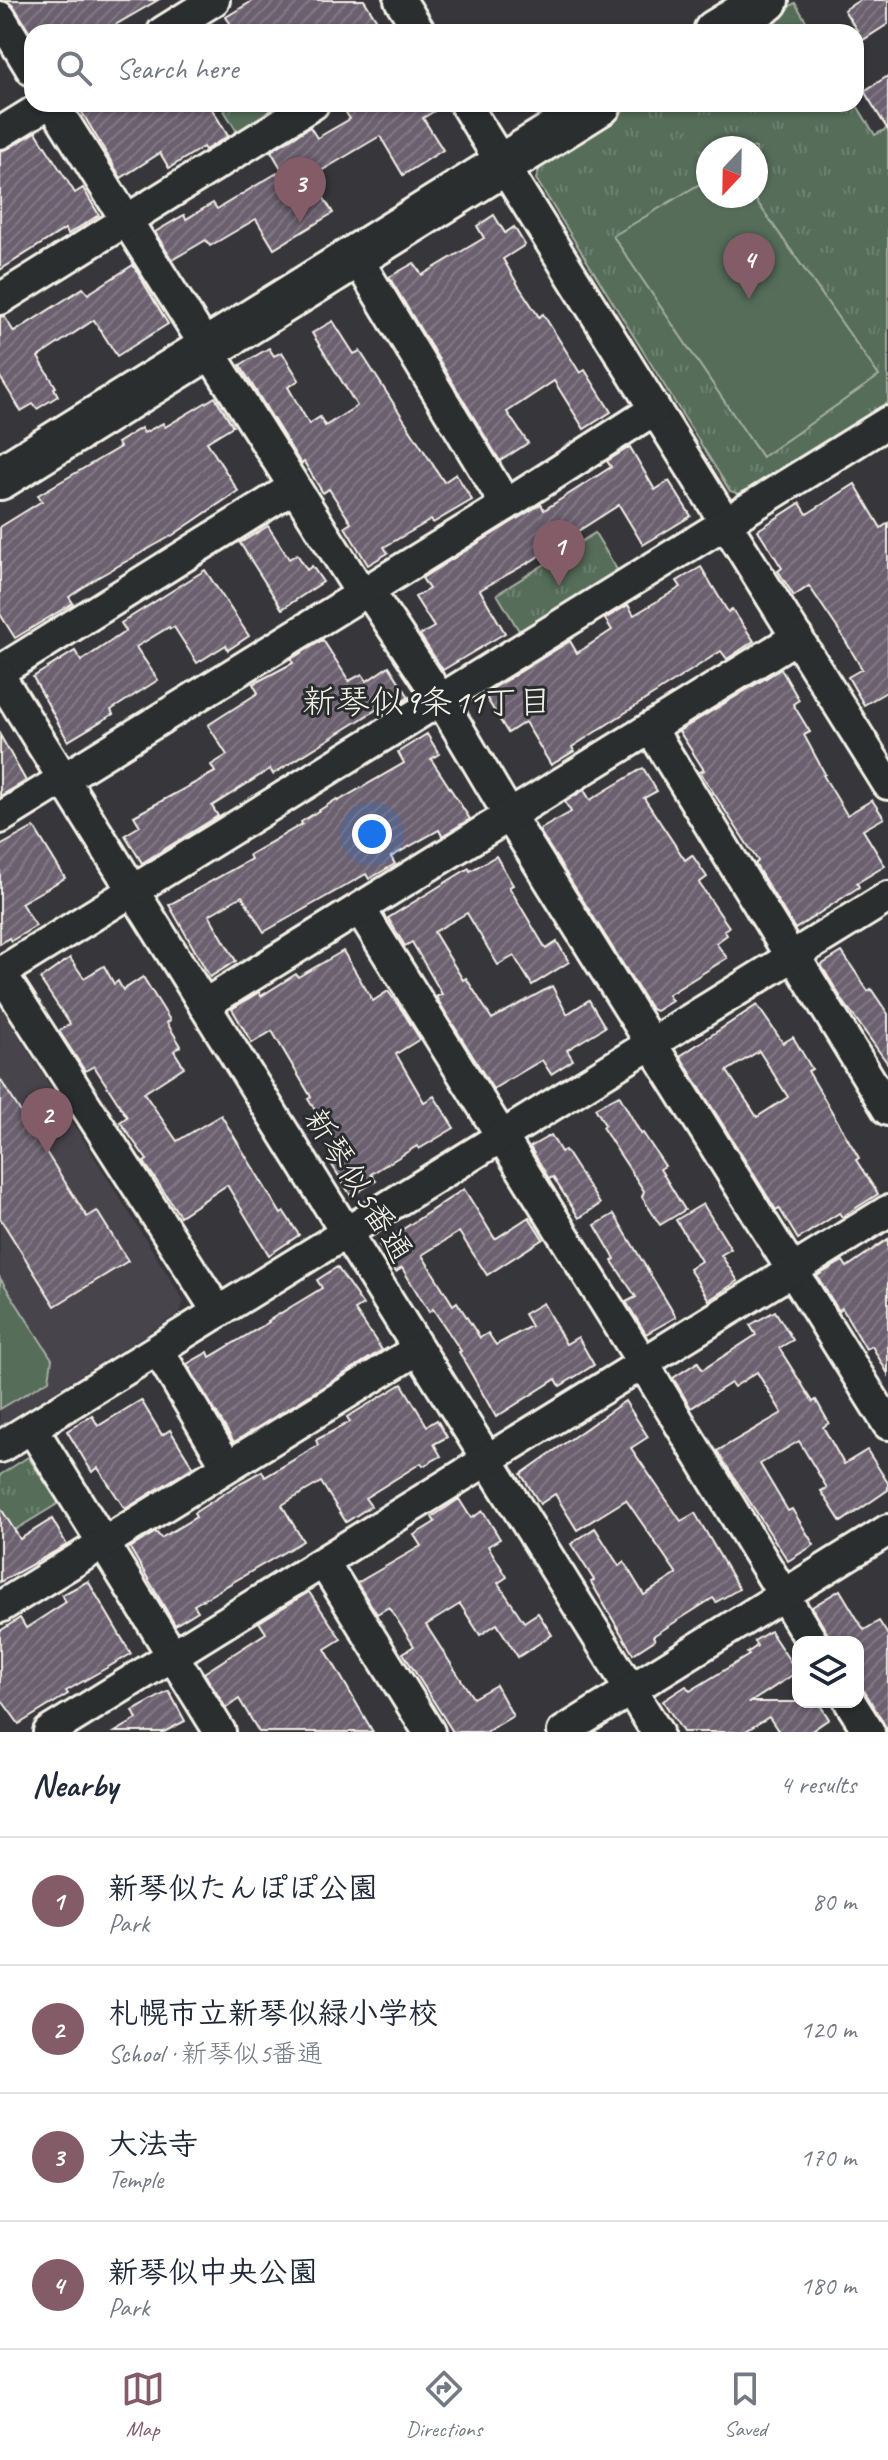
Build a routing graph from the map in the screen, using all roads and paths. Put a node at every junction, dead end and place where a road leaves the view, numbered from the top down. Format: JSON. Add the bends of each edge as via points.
{"nodes":[{"id":1,"x":214,"y":0,"type":"edge"},
{"id":2,"x":400,"y":0,"type":"edge"},
{"id":3,"x":767,"y":0,"type":"edge"},
{"id":4,"x":0,"y":17,"type":"edge"},
{"id":5,"x":176,"y":24,"type":"edge"},
{"id":6,"x":415,"y":24,"type":"edge"},
{"id":7,"x":728,"y":24,"type":"edge"},
{"id":8,"x":24,"y":57,"type":"edge"},
{"id":9,"x":36,"y":112,"type":"edge"},
{"id":10,"x":55,"y":112,"type":"edge"},
{"id":11,"x":300,"y":112,"type":"edge"},
{"id":12,"x":470,"y":112,"type":"edge"},
{"id":13,"x":587,"y":112,"type":"edge"},
{"id":14,"x":0,"y":133,"type":"edge"},
{"id":15,"x":503,"y":165,"type":"junction"},
{"id":16,"x":125,"y":219,"type":"junction"},
{"id":17,"x":356,"y":257,"type":"junction"},
{"id":18,"x":0,"y":299,"type":"edge"},
{"id":19,"x":206,"y":350,"type":"junction"},
{"id":20,"x":655,"y":409,"type":"junction"},
{"id":21,"x":883,"y":435,"type":"edge"},
{"id":22,"x":0,"y":478,"type":"edge"},
{"id":23,"x":294,"y":487,"type":"junction"},
{"id":24,"x":506,"y":505,"type":"junction"},
{"id":25,"x":726,"y":523,"type":"junction"},
{"id":26,"x":365,"y":592,"type":"junction"},
{"id":27,"x":797,"y":637,"type":"junction"},
{"id":28,"x":0,"y":674,"type":"edge"},
{"id":29,"x":441,"y":700,"type":"junction"},
{"id":30,"x":651,"y":729,"type":"junction"},
{"id":31,"x":63,"y":779,"type":"junction"},
{"id":32,"x":888,"y":784,"type":"edge"},
{"id":33,"x":509,"y":815,"type":"junction"},
{"id":34,"x":0,"y":818,"type":"edge"},
{"id":35,"x":132,"y":890,"type":"junction"},
{"id":36,"x":888,"y":897,"type":"edge"},
{"id":37,"x":360,"y":909,"type":"junction"},
{"id":38,"x":792,"y":956,"type":"junction"},
{"id":39,"x":0,"y":973,"type":"edge"},
{"id":40,"x":204,"y":1005,"type":"junction"},
{"id":41,"x":651,"y":1044,"type":"junction"},
{"id":42,"x":888,"y":1110,"type":"edge"},
{"id":43,"x":501,"y":1137,"type":"junction"},
{"id":44,"x":888,"y":1211,"type":"edge"},
{"id":45,"x":346,"y":1233,"type":"junction"},
{"id":46,"x":793,"y":1271,"type":"junction"},
{"id":47,"x":218,"y":1312,"type":"junction"},
{"id":48,"x":418,"y":1349,"type":"junction"},
{"id":49,"x":158,"y":1350,"type":"junction"},
{"id":50,"x":643,"y":1363,"type":"junction"},
{"id":51,"x":888,"y":1424,"type":"edge"},
{"id":52,"x":32,"y":1428,"type":"junction"},
{"id":53,"x":0,"y":1447,"type":"edge"},
{"id":54,"x":488,"y":1461,"type":"junction"},
{"id":55,"x":227,"y":1466,"type":"junction"},
{"id":56,"x":888,"y":1530,"type":"edge"},
{"id":57,"x":103,"y":1542,"type":"junction"},
{"id":58,"x":324,"y":1563,"type":"junction"},
{"id":59,"x":783,"y":1595,"type":"junction"},
{"id":60,"x":0,"y":1607,"type":"edge"},
{"id":61,"x":808,"y":1636,"type":"edge"},
{"id":62,"x":174,"y":1655,"type":"junction"},
{"id":63,"x":631,"y":1691,"type":"junction"},
{"id":64,"x":854,"y":1708,"type":"edge"},
{"id":65,"x":49,"y":1732,"type":"edge"},
{"id":66,"x":220,"y":1732,"type":"edge"},
{"id":67,"x":429,"y":1732,"type":"edge"},
{"id":68,"x":563,"y":1732,"type":"edge"},
{"id":69,"x":657,"y":1732,"type":"edge"},
{"id":70,"x":869,"y":1732,"type":"edge"}],
"edges":[{"from":1,"to":5,"type":"street"},
{"from":2,"to":6,"type":"street"},
{"from":3,"to":7,"type":"street"},
{"from":4,"to":8,"type":"street"},
{"from":9,"to":14,"type":"street"},
{"from":10,"to":16,"type":"street"},
{"from":11,"to":16,"type":"street"},
{"from":12,"to":15,"type":"street"},
{"from":13,"to":15,"type":"street"},
{"from":15,"to":17,"type":"street"},
{"from":15,"to":20,"type":"street"},
{"from":16,"to":18,"type":"street"},
{"from":16,"to":19,"type":"street"},
{"from":17,"to":19,"type":"street"},
{"from":17,"to":24,"type":"street"},
{"from":19,"to":22,"type":"street"},
{"from":19,"to":23,"type":"street"},
{"from":20,"to":24,"type":"street"},
{"from":20,"to":25,"type":"street"},
{"from":21,"to":25,"type":"street"},
{"from":23,"to":26,"type":"street"},
{"from":23,"to":28,"type":"street"},
{"from":24,"to":26,"type":"street"},
{"from":25,"to":27,"type":"street"},
{"from":25,"to":29,"type":"street"},
{"from":26,"to":29,"type":"street"},
{"from":26,"to":31,"type":"street"},
{"from":27,"to":30,"type":"street"},
{"from":27,"to":32,"type":"street"},
{"from":28,"to":31,"type":"street","name":"新琴似5番通"},
{"from":29,"to":33,"type":"street"},
{"from":29,"to":35,"type":"street"},
{"from":30,"to":33,"type":"street"},
{"from":30,"to":38,"type":"street"},
{"from":31,"to":34,"type":"street"},
{"from":31,"to":35,"type":"street","name":"新琴似5番通"},
{"from":33,"to":37,"type":"street"},
{"from":33,"to":41,"type":"street"},
{"from":35,"to":39,"type":"street"},
{"from":35,"to":40,"type":"street","name":"新琴似5番通"},
{"from":36,"to":38,"type":"street"},
{"from":37,"to":40,"type":"street"},
{"from":37,"to":43,"type":"street"},
{"from":38,"to":41,"type":"street"},
{"from":38,"to":42,"type":"street"},
{"from":39,"to":47,"type":"street"},
{"from":40,"to":45,"type":"street","name":"新琴似5番通"},
{"from":41,"to":43,"type":"street"},
{"from":41,"to":46,"type":"street"},
{"from":43,"to":45,"type":"street"},
{"from":43,"to":50,"type":"street"},
{"from":44,"to":46,"type":"street"},
{"from":45,"to":47,"type":"street"},
{"from":45,"to":48,"type":"street","name":"新琴似5番通"},
{"from":46,"to":50,"type":"street"},
{"from":46,"to":51,"type":"street"},
{"from":47,"to":49,"type":"street"},
{"from":48,"to":54,"type":"street","name":"新琴似5番通"},
{"from":48,"to":55,"type":"street"},
{"from":49,"to":52,"type":"street"},
{"from":49,"to":55,"type":"street"},
{"from":50,"to":54,"type":"street"},
{"from":50,"to":59,"type":"street"},
{"from":52,"to":53,"type":"street"},
{"from":52,"to":57,"type":"street"},
{"from":54,"to":58,"type":"street"},
{"from":54,"to":63,"type":"street","name":"新琴似5番通"},
{"from":55,"to":57,"type":"street"},
{"from":56,"to":59,"type":"street"},
{"from":57,"to":60,"type":"street"},
{"from":57,"to":62,"type":"street"},
{"from":58,"to":62,"type":"street"},
{"from":58,"to":67,"type":"street"},
{"from":59,"to":61,"type":"street"},
{"from":59,"to":63,"type":"street"},
{"from":62,"to":65,"type":"street"},
{"from":62,"to":66,"type":"street"},
{"from":63,"to":68,"type":"street"},
{"from":63,"to":69,"type":"street","name":"新琴似5番通"},
{"from":64,"to":70,"type":"street"}]}
